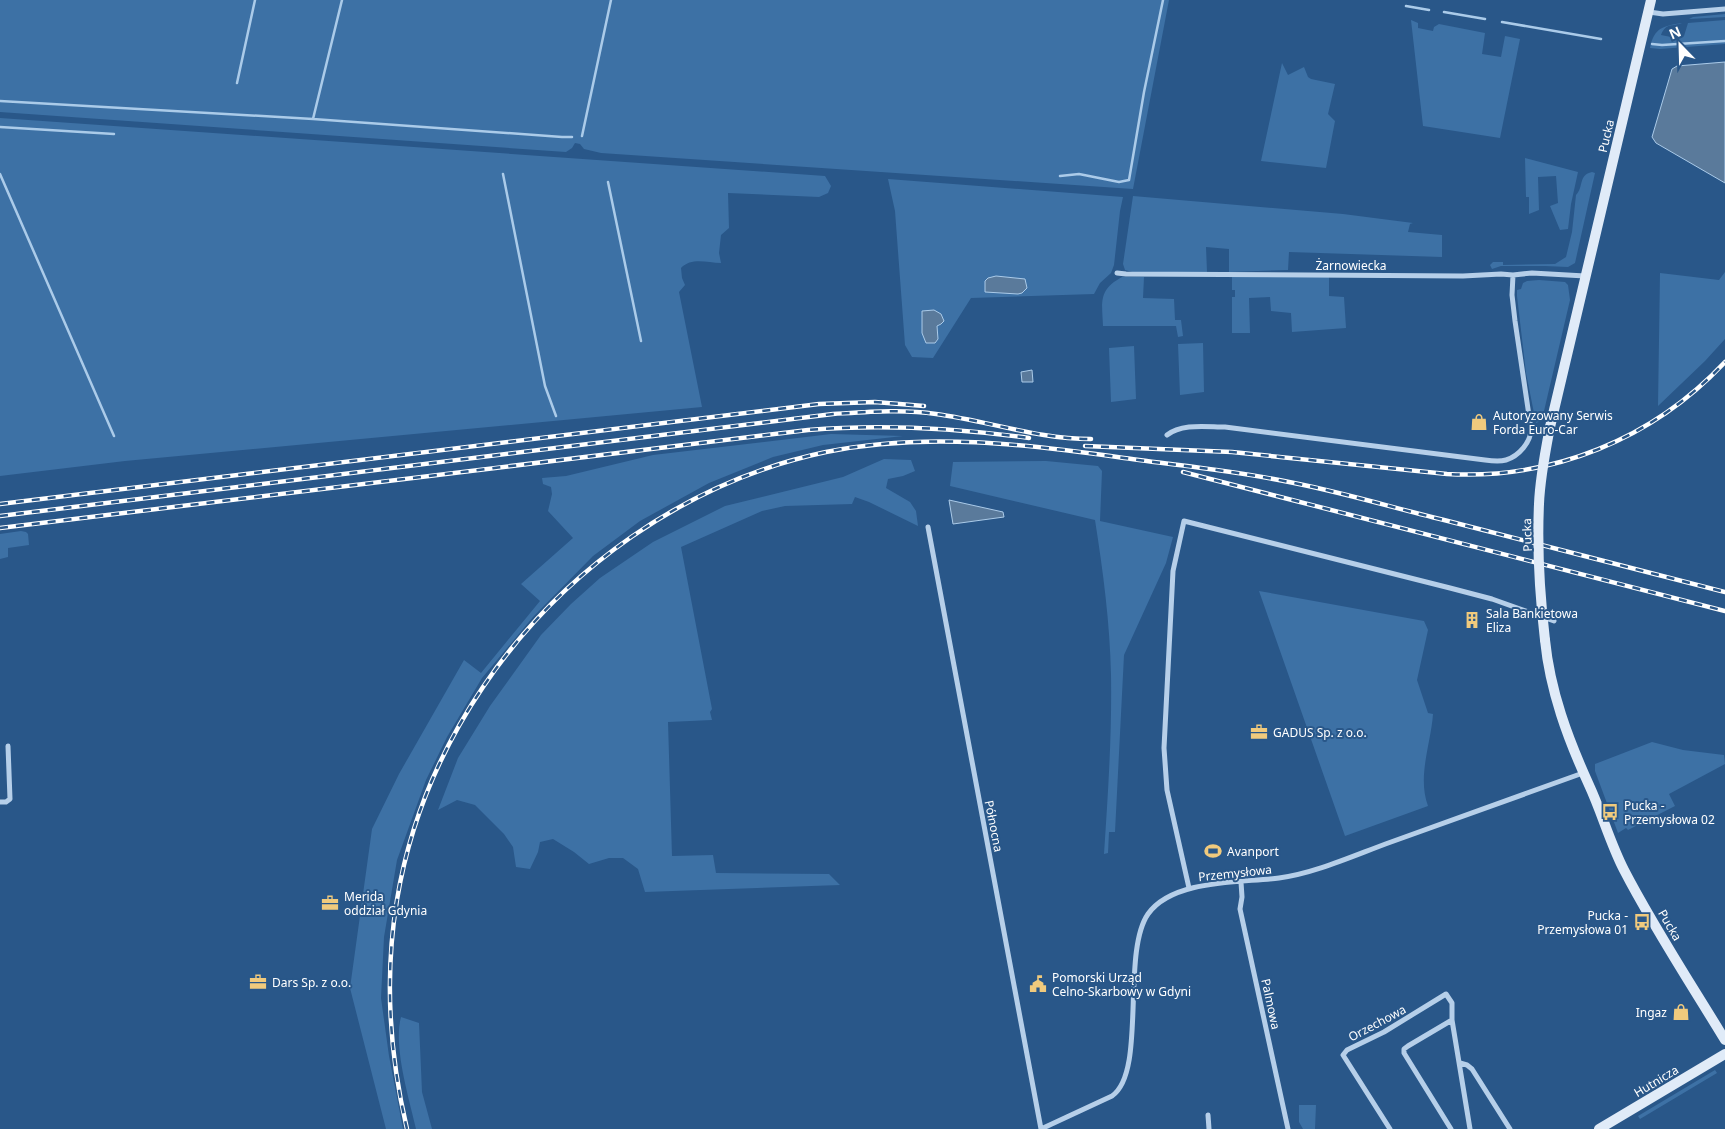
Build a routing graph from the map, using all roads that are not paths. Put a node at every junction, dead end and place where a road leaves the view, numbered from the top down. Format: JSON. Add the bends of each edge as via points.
{"nodes":[{"id":1,"x":1651,"y":0,"type":"edge"},
{"id":2,"x":1725,"y":9,"type":"edge"},
{"id":3,"x":1648,"y":12,"type":"junction"},
{"id":4,"x":1117,"y":273,"type":"dead end"},
{"id":5,"x":1513,"y":275,"type":"junction"},
{"id":6,"x":1585,"y":276,"type":"junction"},
{"id":7,"x":1167,"y":435,"type":"dead end"},
{"id":8,"x":928,"y":527,"type":"dead end"},
{"id":9,"x":1554,"y":620,"type":"dead end"},
{"id":10,"x":8,"y":746,"type":"dead end"},
{"id":11,"x":1583,"y":773,"type":"junction"},
{"id":12,"x":0,"y":802,"type":"edge"},
{"id":13,"x":1241,"y":882,"type":"junction"},
{"id":14,"x":1189,"y":888,"type":"junction"},
{"id":15,"x":1452,"y":1020,"type":"junction"},
{"id":16,"x":1725,"y":1040,"type":"edge"},
{"id":17,"x":1725,"y":1054,"type":"edge"},
{"id":18,"x":1460,"y":1063,"type":"junction"},
{"id":19,"x":1208,"y":1115,"type":"dead end"},
{"id":20,"x":1041,"y":1129,"type":"edge"},
{"id":21,"x":1209,"y":1129,"type":"edge"},
{"id":22,"x":1288,"y":1129,"type":"edge"},
{"id":23,"x":1390,"y":1129,"type":"edge"},
{"id":24,"x":1451,"y":1129,"type":"edge"},
{"id":25,"x":1470,"y":1129,"type":"edge"},
{"id":26,"x":1510,"y":1129,"type":"edge"},
{"id":27,"x":1599,"y":1129,"type":"edge"}],
"edges":[{"from":1,"to":3,"type":"street","name":"Pucka"},
{"from":2,"to":3,"type":"street","via":[[1662,14]]},
{"from":3,"to":6,"type":"street","name":"Pucka"},
{"from":4,"to":5,"type":"street","name":"Żarnowiecka"},
{"from":5,"to":6,"type":"street","name":"Żarnowiecka"},
{"from":5,"to":7,"type":"street","via":[[1512,295],[1531,434],[1510,458],[1499,461],[1232,427],[1177,429]]},
{"from":6,"to":11,"type":"street","name":"Pucka","bridge":true,"via":[[1550,427],[1539,504],[1547,660],[1557,702]]},
{"from":8,"to":20,"type":"street","name":"Północna"},
{"from":9,"to":14,"type":"street","via":[[1492,599],[1184,521],[1173,572],[1164,748],[1167,790]]},
{"from":10,"to":12,"type":"street","via":[[10,799]]},
{"from":11,"to":13,"type":"street","name":"Przemysłowa","via":[[1304,873]]},
{"from":11,"to":16,"type":"street","name":"Pucka","via":[[1623,868]]},
{"from":13,"to":14,"type":"street","name":"Przemysłowa"},
{"from":13,"to":22,"type":"street","name":"Palmowa","via":[[1240,909]]},
{"from":14,"to":20,"type":"street","name":"Przemysłowa","via":[[1176,892],[1156,906],[1148,914],[1140,932],[1128,1062],[1121,1088],[1112,1096]]},
{"from":15,"to":18,"type":"street"},
{"from":15,"to":23,"type":"street","name":"Orzechowa","via":[[1452,1003],[1446,994],[1345,1052],[1347,1062]]},
{"from":15,"to":24,"type":"street","via":[[1404,1049]]},
{"from":17,"to":27,"type":"street","name":"Hutnicza"},
{"from":18,"to":25,"type":"street"},
{"from":18,"to":26,"type":"street","via":[[1472,1069]]},
{"from":19,"to":21,"type":"street"}]}
